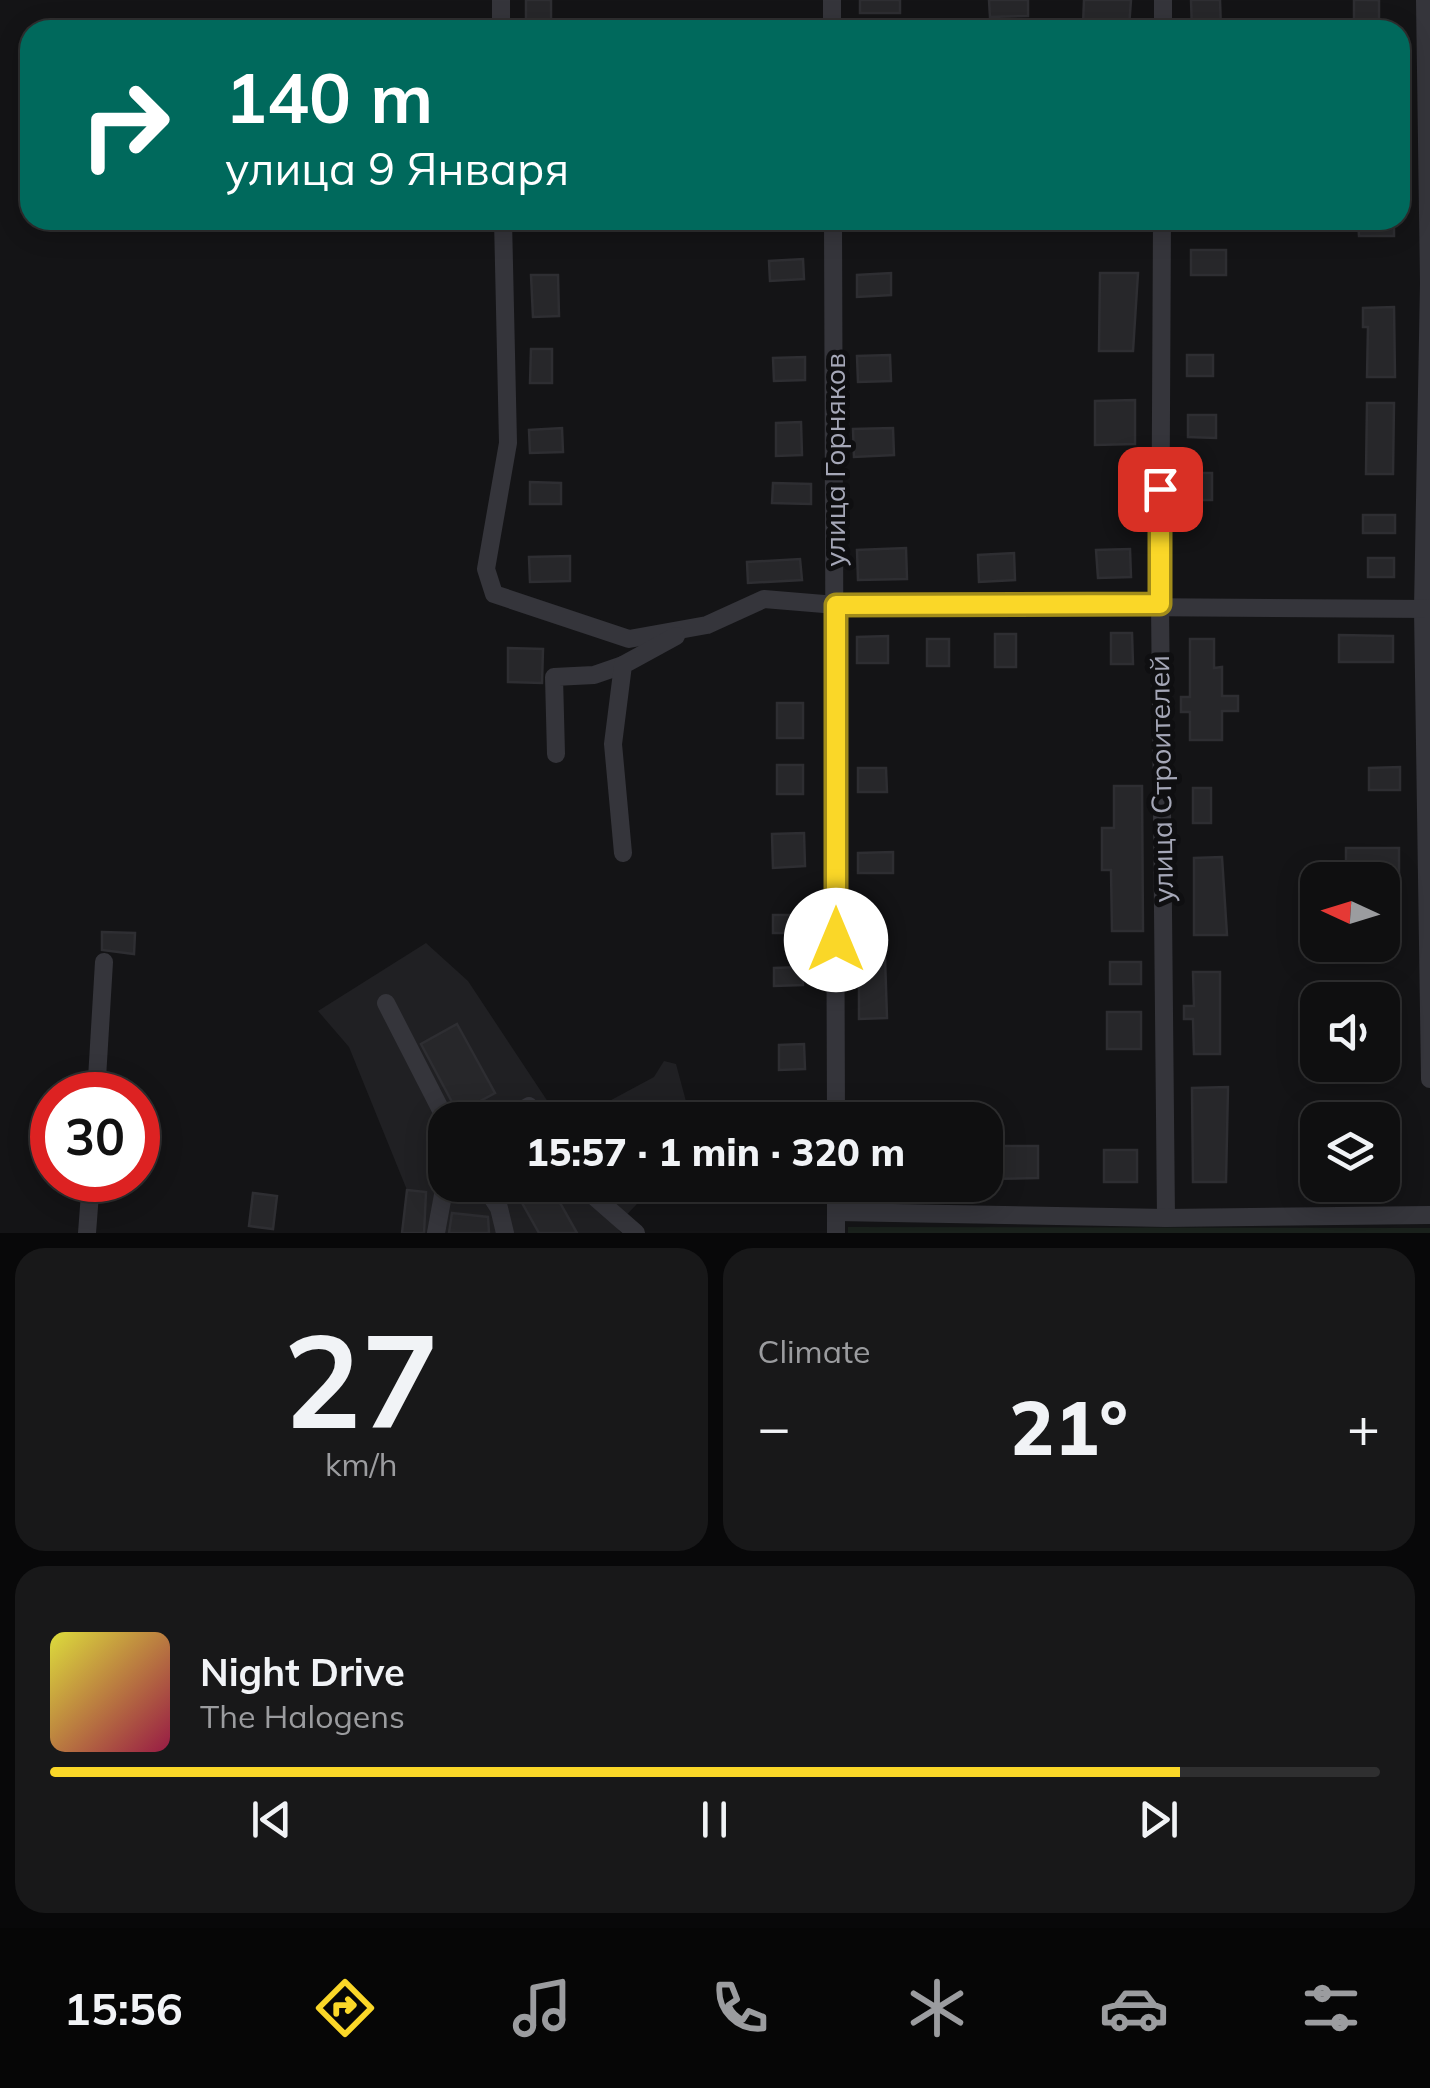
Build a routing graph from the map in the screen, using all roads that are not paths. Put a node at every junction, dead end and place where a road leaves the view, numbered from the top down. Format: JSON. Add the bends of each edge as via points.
{"nodes":[{"id":1,"x":1425,"y":0,"type":"edge"},
{"id":2,"x":502,"y":230,"type":"edge"},
{"id":3,"x":834,"y":230,"type":"edge"},
{"id":4,"x":1162,"y":230,"type":"edge"},
{"id":5,"x":1429,"y":282,"type":"edge"},
{"id":6,"x":1160,"y":604,"type":"junction"},
{"id":7,"x":836,"y":605,"type":"junction"},
{"id":8,"x":1427,"y":609,"type":"edge"},
{"id":9,"x":694,"y":627,"type":"junction"},
{"id":10,"x":623,"y":665,"type":"junction"},
{"id":11,"x":556,"y":754,"type":"dead end"},
{"id":12,"x":624,"y":852,"type":"dead end"},
{"id":13,"x":104,"y":962,"type":"dead end"},
{"id":14,"x":386,"y":1003,"type":"dead end"},
{"id":15,"x":97,"y":1072,"type":"edge"},
{"id":16,"x":1430,"y":1079,"type":"edge"},
{"id":17,"x":437,"y":1102,"type":"edge"},
{"id":18,"x":836,"y":1102,"type":"edge"},
{"id":19,"x":89,"y":1202,"type":"edge"},
{"id":20,"x":442,"y":1202,"type":"edge"},
{"id":21,"x":495,"y":1202,"type":"edge"},
{"id":22,"x":600,"y":1202,"type":"edge"},
{"id":23,"x":836,"y":1202,"type":"edge"},
{"id":24,"x":836,"y":1212,"type":"junction"},
{"id":25,"x":1430,"y":1215,"type":"edge"},
{"id":26,"x":1166,"y":1218,"type":"junction"},
{"id":27,"x":88,"y":1233,"type":"edge"},
{"id":28,"x":436,"y":1233,"type":"edge"},
{"id":29,"x":505,"y":1233,"type":"edge"},
{"id":30,"x":636,"y":1233,"type":"edge"},
{"id":31,"x":836,"y":1233,"type":"edge"}],
"edges":[{"from":1,"to":5,"type":"street"},
{"from":2,"to":9,"type":"street","via":[[508,443],[486,569],[494,594],[629,639]]},
{"from":3,"to":7,"type":"street","name":"улица Горняков"},
{"from":4,"to":6,"type":"street","name":"улица Строителей"},
{"from":5,"to":8,"type":"street"},
{"from":6,"to":7,"type":"street"},
{"from":6,"to":8,"type":"street"},
{"from":6,"to":26,"type":"street","name":"улица Строителей"},
{"from":7,"to":9,"type":"street","via":[[764,599]]},
{"from":7,"to":18,"type":"street","name":"улица Горняков"},
{"from":8,"to":16,"type":"street"},
{"from":9,"to":10,"type":"street"},
{"from":10,"to":11,"type":"street","via":[[594,676],[554,677]]},
{"from":10,"to":12,"type":"street","via":[[613,744]]},
{"from":13,"to":15,"type":"street"},
{"from":14,"to":17,"type":"street"},
{"from":19,"to":27,"type":"street"},
{"from":20,"to":28,"type":"street"},
{"from":21,"to":29,"type":"street"},
{"from":22,"to":30,"type":"street"},
{"from":23,"to":24,"type":"street"},
{"from":24,"to":26,"type":"street"},
{"from":24,"to":31,"type":"street"},
{"from":25,"to":26,"type":"street"}]}
